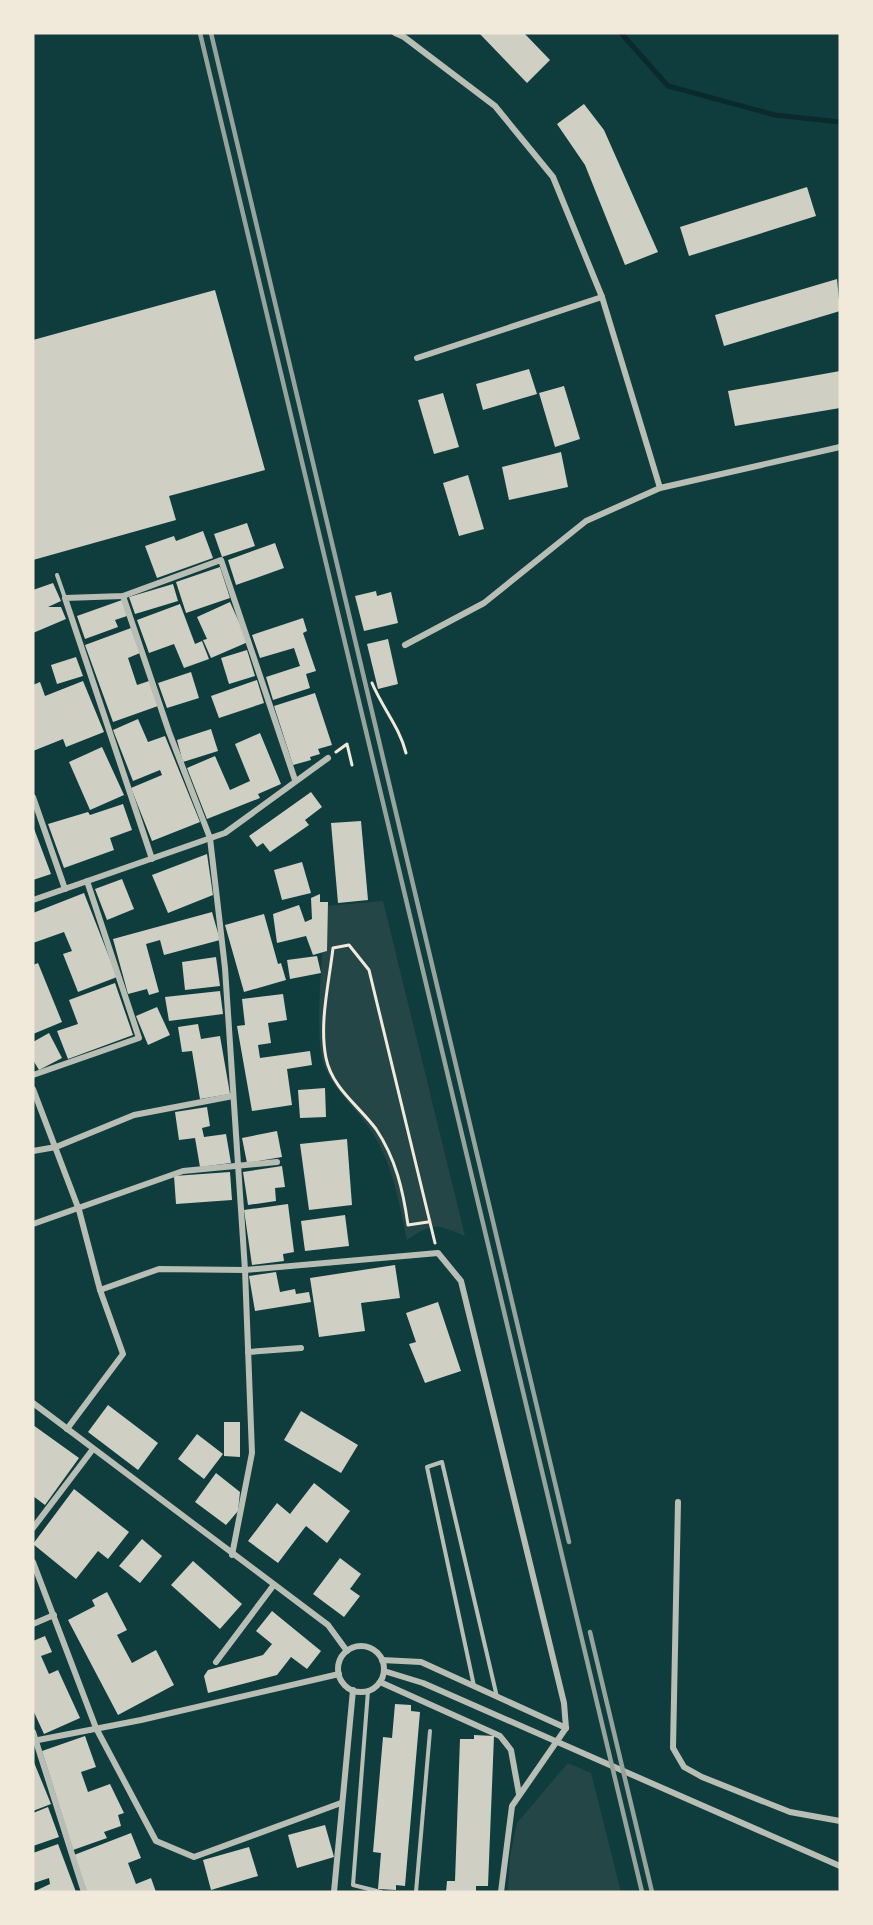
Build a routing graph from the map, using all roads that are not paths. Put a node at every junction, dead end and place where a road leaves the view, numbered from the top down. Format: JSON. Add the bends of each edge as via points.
{"nodes":[{"id":1,"x":395,"y":33,"type":"edge"},
{"id":2,"x":602,"y":297,"type":"junction"},
{"id":3,"x":417,"y":358,"type":"dead end"},
{"id":4,"x":840,"y":447,"type":"edge"},
{"id":5,"x":660,"y":488,"type":"junction"},
{"id":6,"x":57,"y":575,"type":"dead end"},
{"id":7,"x":123,"y":596,"type":"junction"},
{"id":8,"x":65,"y":598,"type":"junction"},
{"id":9,"x":405,"y":645,"type":"dead end"},
{"id":10,"x":328,"y":758,"type":"dead end"},
{"id":11,"x":295,"y":780,"type":"junction"},
{"id":12,"x":33,"y":798,"type":"edge"},
{"id":13,"x":210,"y":838,"type":"junction"},
{"id":14,"x":152,"y":859,"type":"junction"},
{"id":15,"x":87,"y":881,"type":"junction"},
{"id":16,"x":65,"y":889,"type":"junction"},
{"id":17,"x":33,"y":900,"type":"edge"},
{"id":18,"x":33,"y":1075,"type":"edge"},
{"id":19,"x":33,"y":1089,"type":"edge"},
{"id":20,"x":233,"y":1096,"type":"junction"},
{"id":21,"x":56,"y":1147,"type":"junction"},
{"id":22,"x":33,"y":1151,"type":"edge"},
{"id":23,"x":277,"y":1162,"type":"dead end"},
{"id":24,"x":237,"y":1167,"type":"junction"},
{"id":25,"x":79,"y":1210,"type":"junction"},
{"id":26,"x":33,"y":1224,"type":"edge"},
{"id":27,"x":245,"y":1270,"type":"junction"},
{"id":28,"x":100,"y":1290,"type":"junction"},
{"id":29,"x":301,"y":1348,"type":"dead end"},
{"id":30,"x":248,"y":1352,"type":"junction"},
{"id":31,"x":33,"y":1403,"type":"edge"},
{"id":32,"x":67,"y":1429,"type":"junction"},
{"id":33,"x":93,"y":1449,"type":"junction"},
{"id":34,"x":678,"y":1502,"type":"dead end"},
{"id":35,"x":33,"y":1528,"type":"edge"},
{"id":36,"x":232,"y":1555,"type":"junction"},
{"id":37,"x":33,"y":1562,"type":"edge"},
{"id":38,"x":273,"y":1586,"type":"junction"},
{"id":39,"x":54,"y":1615,"type":"junction"},
{"id":40,"x":33,"y":1624,"type":"edge"},
{"id":41,"x":347,"y":1652,"type":"junction"},
{"id":42,"x":382,"y":1660,"type":"junction"},
{"id":43,"x":216,"y":1662,"type":"dead end"},
{"id":44,"x":384,"y":1671,"type":"junction"},
{"id":45,"x":339,"y":1674,"type":"junction"},
{"id":46,"x":380,"y":1682,"type":"junction"},
{"id":47,"x":474,"y":1687,"type":"junction"},
{"id":48,"x":353,"y":1690,"type":"junction"},
{"id":49,"x":368,"y":1691,"type":"junction"},
{"id":50,"x":497,"y":1698,"type":"junction"},
{"id":51,"x":96,"y":1728,"type":"junction"},
{"id":52,"x":566,"y":1728,"type":"junction"},
{"id":53,"x":430,"y":1731,"type":"dead end"},
{"id":54,"x":33,"y":1732,"type":"edge"},
{"id":55,"x":34,"y":1741,"type":"edge"},
{"id":56,"x":519,"y":1794,"type":"junction"},
{"id":57,"x":341,"y":1803,"type":"junction"},
{"id":58,"x":840,"y":1821,"type":"edge"},
{"id":59,"x":840,"y":1866,"type":"edge"},
{"id":60,"x":84,"y":1892,"type":"edge"},
{"id":61,"x":333,"y":1892,"type":"edge"},
{"id":62,"x":381,"y":1892,"type":"edge"},
{"id":63,"x":416,"y":1892,"type":"edge"},
{"id":64,"x":501,"y":1892,"type":"edge"}],
"edges":[{"from":1,"to":2,"type":"street","via":[[495,106],[553,177]]},
{"from":2,"to":3,"type":"street"},
{"from":2,"to":5,"type":"street"},
{"from":4,"to":5,"type":"street"},
{"from":5,"to":9,"type":"street","via":[[586,521],[484,603]]},
{"from":6,"to":8,"type":"lane"},
{"from":7,"to":8,"type":"street"},
{"from":7,"to":11,"type":"street","via":[[221,560]]},
{"from":7,"to":13,"type":"street"},
{"from":8,"to":14,"type":"street"},
{"from":10,"to":11,"type":"street"},
{"from":11,"to":13,"type":"street","via":[[225,833]]},
{"from":12,"to":16,"type":"street"},
{"from":13,"to":14,"type":"street"},
{"from":13,"to":20,"type":"street","via":[[225,968]]},
{"from":14,"to":15,"type":"street"},
{"from":15,"to":16,"type":"street"},
{"from":15,"to":18,"type":"street","via":[[139,1038]]},
{"from":16,"to":17,"type":"street"},
{"from":19,"to":21,"type":"street"},
{"from":20,"to":21,"type":"street","via":[[134,1115]]},
{"from":20,"to":24,"type":"street"},
{"from":21,"to":22,"type":"street"},
{"from":21,"to":25,"type":"street"},
{"from":23,"to":24,"type":"street"},
{"from":24,"to":25,"type":"street","via":[[183,1171]]},
{"from":24,"to":27,"type":"street"},
{"from":25,"to":26,"type":"street"},
{"from":25,"to":28,"type":"street"},
{"from":27,"to":28,"type":"street","via":[[159,1269]]},
{"from":27,"to":30,"type":"street"},
{"from":27,"to":52,"type":"street","via":[[438,1253],[461,1281],[564,1703]]},
{"from":28,"to":32,"type":"street","via":[[123,1354]]},
{"from":29,"to":30,"type":"street"},
{"from":30,"to":36,"type":"street","via":[[252,1453]]},
{"from":31,"to":32,"type":"street"},
{"from":32,"to":33,"type":"street"},
{"from":33,"to":35,"type":"street"},
{"from":33,"to":36,"type":"street"},
{"from":34,"to":58,"type":"street","via":[[673,1748],[677,1757],[684,1767],[702,1777],[790,1812]]},
{"from":36,"to":38,"type":"street"},
{"from":37,"to":39,"type":"street"},
{"from":38,"to":41,"type":"street","via":[[327,1625]]},
{"from":38,"to":43,"type":"street"},
{"from":39,"to":40,"type":"street"},
{"from":39,"to":51,"type":"street"},
{"from":41,"to":42,"type":"street","via":[[367,1647]]},
{"from":41,"to":45,"type":"street","via":[[340,1662]]},
{"from":42,"to":44,"type":"street"},
{"from":42,"to":47,"type":"street","via":[[421,1662]]},
{"from":44,"to":46,"type":"street"},
{"from":44,"to":59,"type":"street","via":[[423,1683]]},
{"from":45,"to":48,"type":"street"},
{"from":45,"to":51,"type":"street"},
{"from":46,"to":49,"type":"street"},
{"from":46,"to":56,"type":"street","via":[[500,1736],[511,1750]]},
{"from":47,"to":50,"type":"street"},
{"from":47,"to":50,"type":"lane","via":[[426,1467],[442,1462]]},
{"from":48,"to":49,"type":"street"},
{"from":48,"to":57,"type":"street"},
{"from":49,"to":62,"type":"lane","via":[[353,1885]]},
{"from":50,"to":52,"type":"street"},
{"from":51,"to":55,"type":"street"},
{"from":51,"to":57,"type":"street","via":[[156,1841],[194,1857]]},
{"from":52,"to":56,"type":"street"},
{"from":53,"to":63,"type":"lane"},
{"from":54,"to":55,"type":"street"},
{"from":55,"to":60,"type":"street"},
{"from":56,"to":64,"type":"street","via":[[509,1818]]},
{"from":57,"to":61,"type":"street"}]}
